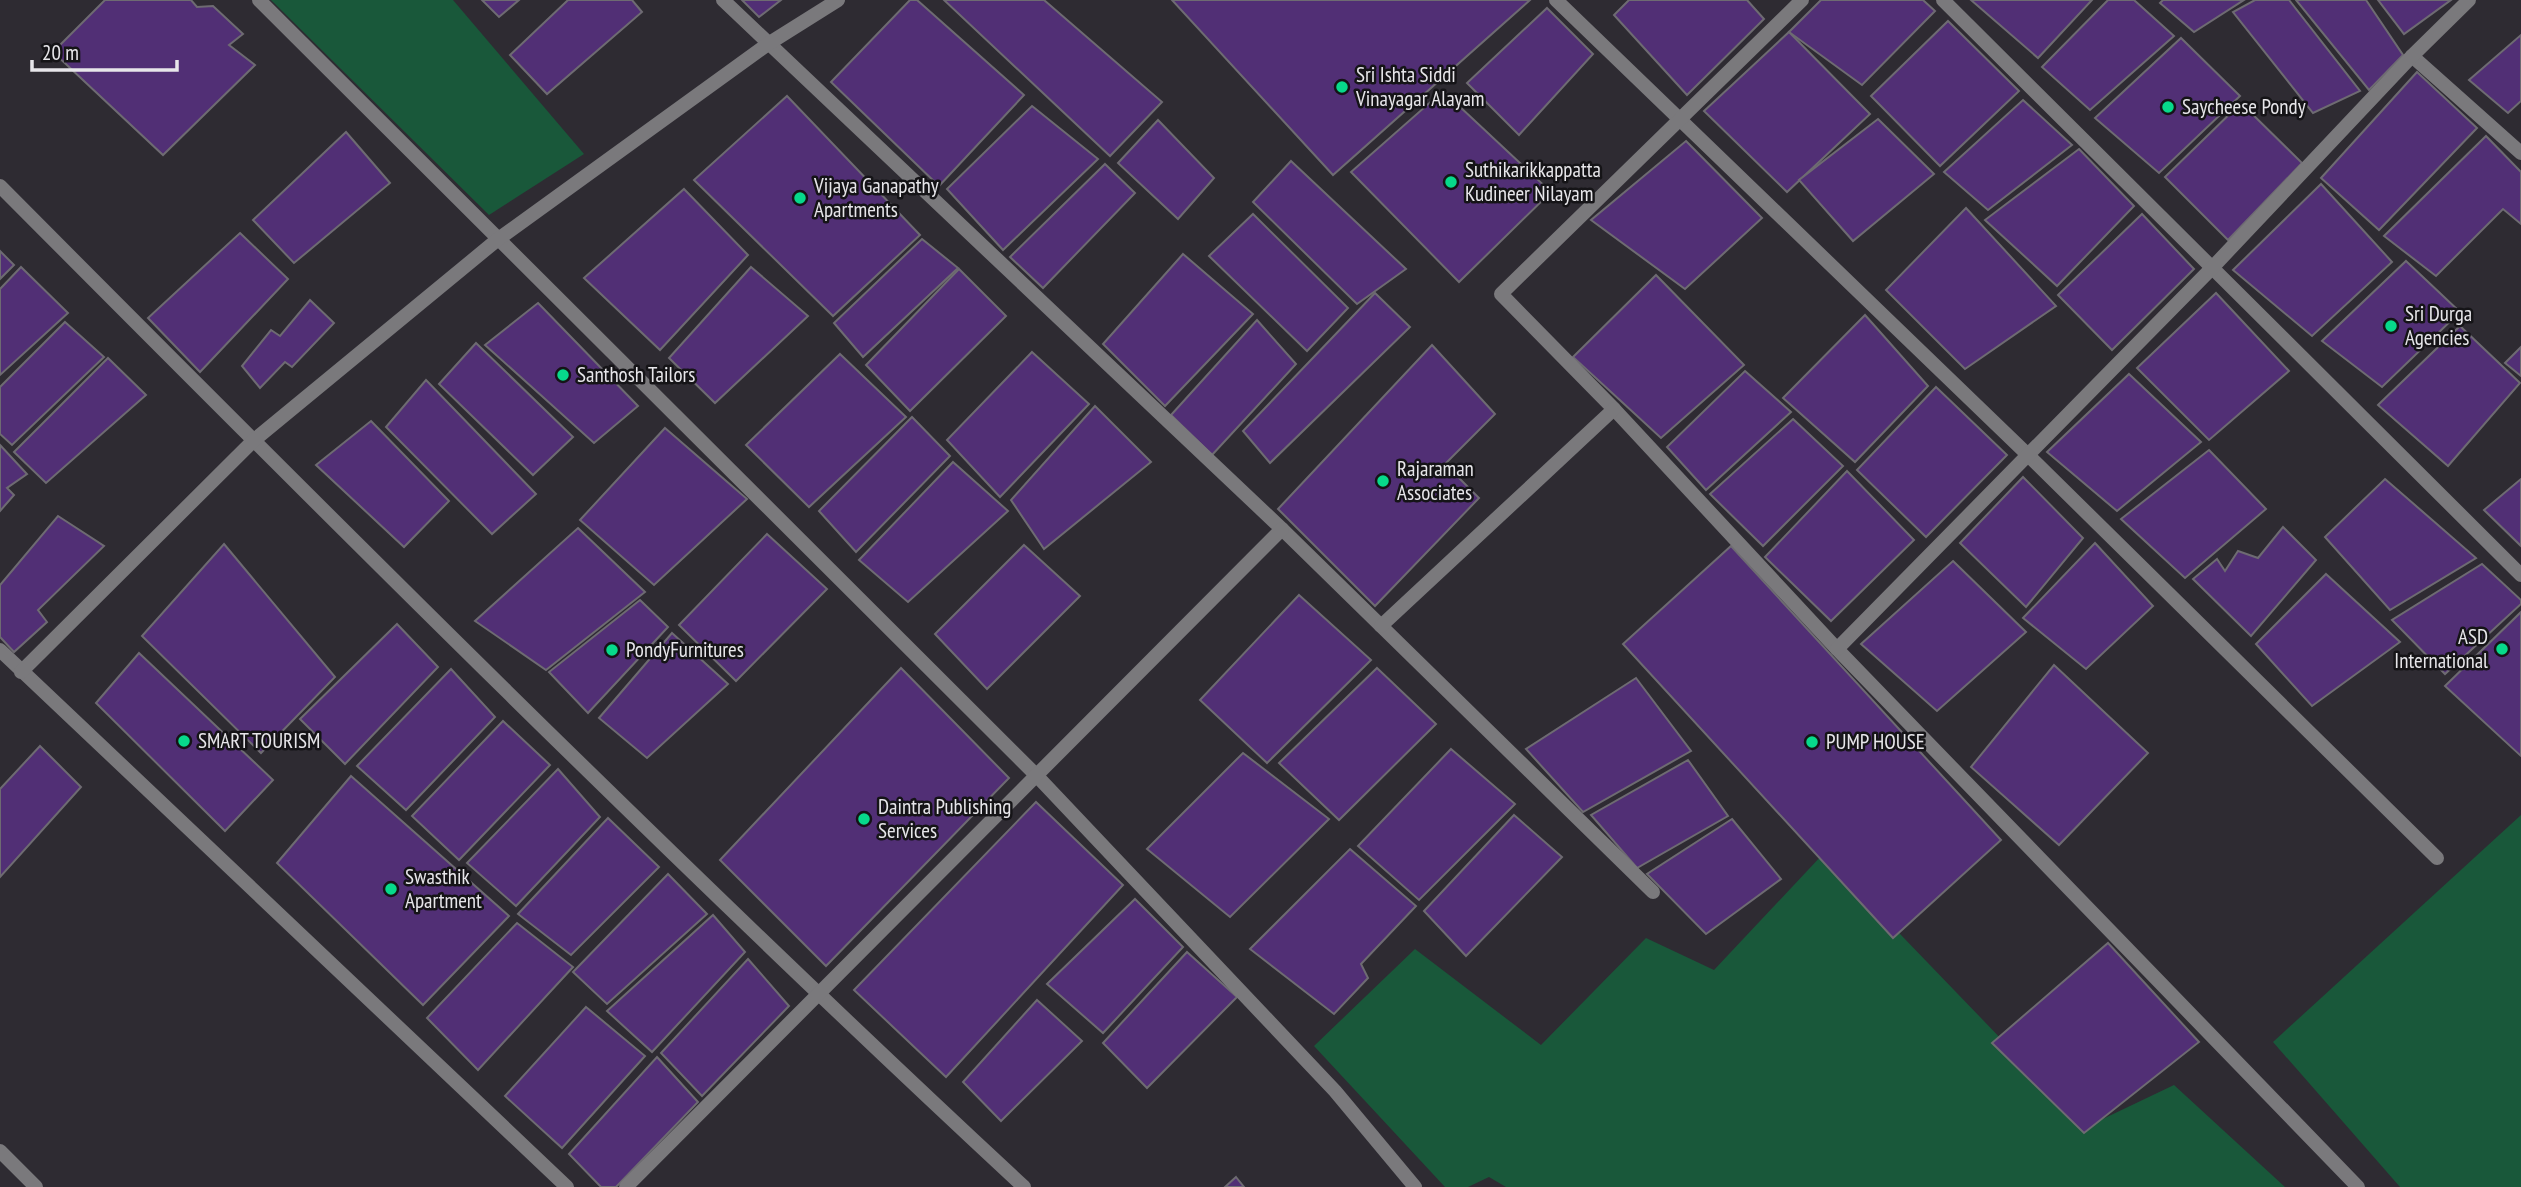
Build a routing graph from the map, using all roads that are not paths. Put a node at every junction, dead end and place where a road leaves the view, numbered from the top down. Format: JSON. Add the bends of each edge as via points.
{"nodes":[{"id":1,"x":258,"y":0,"type":"edge"},
{"id":2,"x":723,"y":0,"type":"edge"},
{"id":3,"x":838,"y":0,"type":"edge"},
{"id":4,"x":1556,"y":0,"type":"edge"},
{"id":5,"x":1802,"y":0,"type":"edge"},
{"id":6,"x":1943,"y":0,"type":"edge"},
{"id":7,"x":2469,"y":0,"type":"edge"},
{"id":8,"x":768,"y":44,"type":"junction"},
{"id":9,"x":2412,"y":55,"type":"junction"},
{"id":10,"x":1681,"y":119,"type":"junction"},
{"id":11,"x":2521,"y":153,"type":"edge"},
{"id":12,"x":0,"y":186,"type":"edge"},
{"id":13,"x":497,"y":240,"type":"junction"},
{"id":14,"x":2212,"y":268,"type":"junction"},
{"id":15,"x":1614,"y":409,"type":"junction"},
{"id":16,"x":253,"y":441,"type":"junction"},
{"id":17,"x":2028,"y":456,"type":"junction"},
{"id":18,"x":1282,"y":529,"type":"junction"},
{"id":19,"x":2521,"y":575,"type":"edge"},
{"id":20,"x":1381,"y":626,"type":"junction"},
{"id":21,"x":1837,"y":649,"type":"junction"},
{"id":22,"x":0,"y":650,"type":"edge"},
{"id":23,"x":21,"y":672,"type":"junction"},
{"id":24,"x":1036,"y":775,"type":"junction"},
{"id":25,"x":2437,"y":858,"type":"dead end"},
{"id":26,"x":1653,"y":892,"type":"dead end"},
{"id":27,"x":816,"y":994,"type":"junction"},
{"id":28,"x":0,"y":1151,"type":"edge"},
{"id":29,"x":36,"y":1187,"type":"edge"},
{"id":30,"x":567,"y":1187,"type":"edge"},
{"id":31,"x":626,"y":1187,"type":"edge"},
{"id":32,"x":1024,"y":1187,"type":"edge"},
{"id":33,"x":1415,"y":1187,"type":"edge"},
{"id":34,"x":2358,"y":1187,"type":"edge"}],
"edges":[{"from":1,"to":13,"type":"street"},
{"from":2,"to":8,"type":"street"},
{"from":3,"to":8,"type":"street"},
{"from":4,"to":10,"type":"street"},
{"from":5,"to":10,"type":"street"},
{"from":6,"to":14,"type":"street"},
{"from":7,"to":9,"type":"street"},
{"from":8,"to":13,"type":"street"},
{"from":8,"to":18,"type":"street"},
{"from":9,"to":11,"type":"street"},
{"from":9,"to":14,"type":"street"},
{"from":10,"to":15,"type":"street","via":[[1502,294]]},
{"from":10,"to":17,"type":"street"},
{"from":12,"to":16,"type":"street"},
{"from":13,"to":16,"type":"street"},
{"from":13,"to":24,"type":"street"},
{"from":14,"to":17,"type":"street"},
{"from":14,"to":19,"type":"street"},
{"from":15,"to":20,"type":"street"},
{"from":15,"to":21,"type":"street"},
{"from":16,"to":23,"type":"street"},
{"from":16,"to":27,"type":"street"},
{"from":17,"to":21,"type":"street"},
{"from":17,"to":25,"type":"street"},
{"from":18,"to":20,"type":"street"},
{"from":18,"to":24,"type":"street"},
{"from":20,"to":26,"type":"street"},
{"from":21,"to":34,"type":"street"},
{"from":22,"to":23,"type":"street"},
{"from":23,"to":30,"type":"street"},
{"from":24,"to":27,"type":"street"},
{"from":24,"to":33,"type":"street","via":[[1335,1091]]},
{"from":27,"to":31,"type":"street"},
{"from":27,"to":32,"type":"street"},
{"from":28,"to":29,"type":"street"}]}
